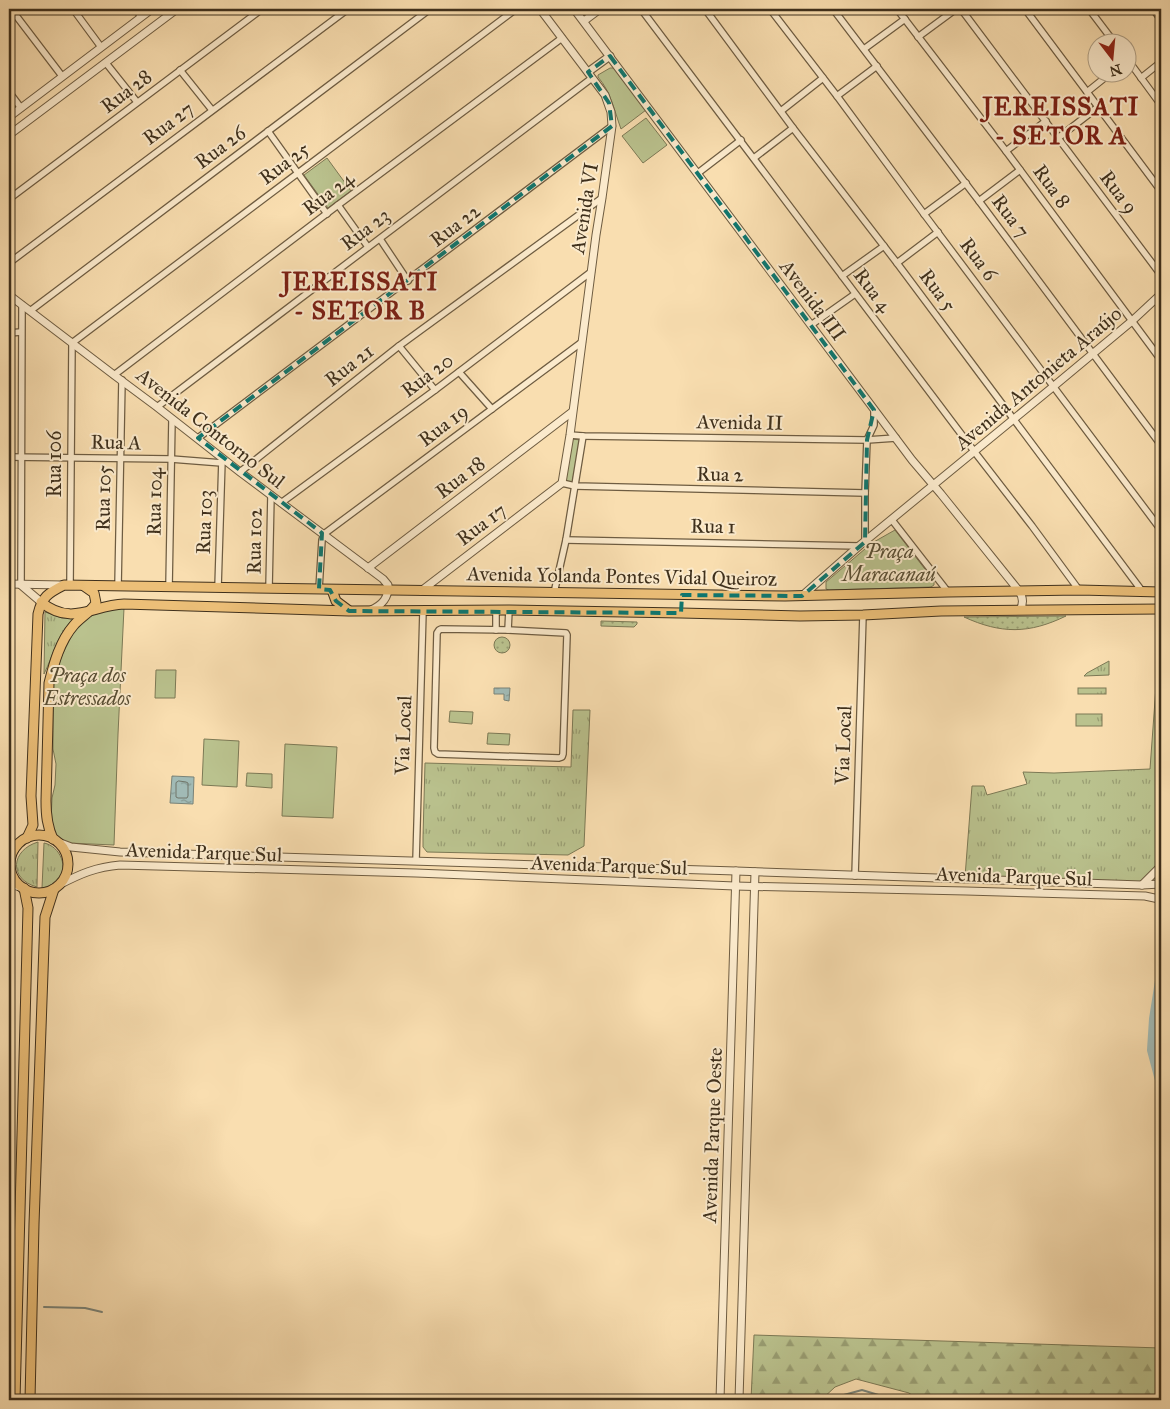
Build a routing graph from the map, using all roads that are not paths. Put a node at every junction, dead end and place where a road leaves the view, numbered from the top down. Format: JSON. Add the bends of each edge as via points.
{"nodes":[{"id":1,"x":11,"y":9,"type":"edge"},
{"id":2,"x":73,"y":9,"type":"edge"},
{"id":3,"x":136,"y":9,"type":"edge"},
{"id":4,"x":152,"y":9,"type":"edge"},
{"id":5,"x":262,"y":9,"type":"edge"},
{"id":6,"x":348,"y":9,"type":"edge"},
{"id":7,"x":430,"y":9,"type":"edge"},
{"id":8,"x":516,"y":9,"type":"edge"},
{"id":9,"x":540,"y":9,"type":"edge"},
{"id":10,"x":574,"y":9,"type":"edge"},
{"id":11,"x":600,"y":9,"type":"edge"},
{"id":12,"x":641,"y":9,"type":"edge"},
{"id":13,"x":705,"y":9,"type":"edge"},
{"id":14,"x":770,"y":9,"type":"edge"},
{"id":15,"x":833,"y":9,"type":"edge"},
{"id":16,"x":896,"y":9,"type":"edge"},
{"id":17,"x":956,"y":9,"type":"edge"},
{"id":18,"x":961,"y":9,"type":"edge"},
{"id":19,"x":1025,"y":9,"type":"edge"},
{"id":20,"x":1089,"y":9,"type":"edge"},
{"id":21,"x":1153,"y":9,"type":"edge"},
{"id":22,"x":173,"y":10,"type":"edge"},
{"id":23,"x":142,"y":17,"type":"junction"},
{"id":24,"x":905,"y":19,"type":"junction"},
{"id":25,"x":1161,"y":20,"type":"edge"},
{"id":26,"x":584,"y":21,"type":"junction"},
{"id":27,"x":1106,"y":32,"type":"edge"},
{"id":28,"x":918,"y":37,"type":"junction"},
{"id":29,"x":562,"y":38,"type":"junction"},
{"id":30,"x":101,"y":47,"type":"junction"},
{"id":31,"x":864,"y":49,"type":"junction"},
{"id":32,"x":610,"y":56,"type":"junction"},
{"id":33,"x":1161,"y":62,"type":"edge"},
{"id":34,"x":106,"y":63,"type":"junction"},
{"id":35,"x":877,"y":66,"type":"junction"},
{"id":36,"x":180,"y":70,"type":"junction"},
{"id":37,"x":1138,"y":74,"type":"edge"},
{"id":38,"x":590,"y":75,"type":"junction"},
{"id":39,"x":62,"y":76,"type":"junction"},
{"id":40,"x":823,"y":78,"type":"junction"},
{"id":41,"x":1141,"y":78,"type":"junction"},
{"id":42,"x":1100,"y":82,"type":"edge"},
{"id":43,"x":9,"y":92,"type":"edge"},
{"id":44,"x":1087,"y":92,"type":"junction"},
{"id":45,"x":38,"y":96,"type":"junction"},
{"id":46,"x":837,"y":96,"type":"junction"},
{"id":47,"x":137,"y":102,"type":"junction"},
{"id":48,"x":1161,"y":106,"type":"edge"},
{"id":49,"x":46,"y":107,"type":"junction"},
{"id":50,"x":1098,"y":107,"type":"junction"},
{"id":51,"x":21,"y":108,"type":"junction"},
{"id":52,"x":212,"y":110,"type":"junction"},
{"id":53,"x":781,"y":111,"type":"junction"},
{"id":54,"x":9,"y":117,"type":"edge"},
{"id":55,"x":1046,"y":121,"type":"junction"},
{"id":56,"x":612,"y":126,"type":"junction"},
{"id":57,"x":792,"y":128,"type":"junction"},
{"id":58,"x":268,"y":131,"type":"junction"},
{"id":59,"x":9,"y":135,"type":"edge"},
{"id":60,"x":1058,"y":138,"type":"junction"},
{"id":61,"x":740,"y":140,"type":"junction"},
{"id":62,"x":1006,"y":151,"type":"junction"},
{"id":63,"x":754,"y":158,"type":"junction"},
{"id":64,"x":1020,"y":170,"type":"junction"},
{"id":65,"x":298,"y":173,"type":"junction"},
{"id":66,"x":698,"y":173,"type":"junction"},
{"id":67,"x":966,"y":183,"type":"junction"},
{"id":68,"x":1161,"y":191,"type":"edge"},
{"id":69,"x":602,"y":198,"type":"junction"},
{"id":70,"x":9,"y":199,"type":"edge"},
{"id":71,"x":979,"y":201,"type":"junction"},
{"id":72,"x":338,"y":205,"type":"junction"},
{"id":73,"x":328,"y":214,"type":"junction"},
{"id":74,"x":924,"y":214,"type":"junction"},
{"id":75,"x":938,"y":232,"type":"junction"},
{"id":76,"x":380,"y":238,"type":"junction"},
{"id":77,"x":884,"y":246,"type":"junction"},
{"id":78,"x":368,"y":247,"type":"junction"},
{"id":79,"x":9,"y":263,"type":"edge"},
{"id":80,"x":897,"y":263,"type":"junction"},
{"id":81,"x":591,"y":272,"type":"junction"},
{"id":82,"x":1161,"y":275,"type":"edge"},
{"id":83,"x":842,"y":276,"type":"junction"},
{"id":84,"x":408,"y":281,"type":"junction"},
{"id":85,"x":855,"y":294,"type":"junction"},
{"id":86,"x":1161,"y":294,"type":"edge"},
{"id":87,"x":9,"y":295,"type":"edge"},
{"id":88,"x":22,"y":306,"type":"junction"},
{"id":89,"x":30,"y":311,"type":"junction"},
{"id":90,"x":1132,"y":321,"type":"junction"},
{"id":91,"x":811,"y":325,"type":"junction"},
{"id":92,"x":21,"y":332,"type":"junction"},
{"id":93,"x":9,"y":333,"type":"edge"},
{"id":94,"x":582,"y":342,"type":"junction"},
{"id":95,"x":72,"y":344,"type":"junction"},
{"id":96,"x":399,"y":346,"type":"junction"},
{"id":97,"x":1093,"y":354,"type":"junction"},
{"id":98,"x":1161,"y":360,"type":"edge"},
{"id":99,"x":459,"y":372,"type":"junction"},
{"id":100,"x":114,"y":376,"type":"junction"},
{"id":101,"x":122,"y":380,"type":"junction"},
{"id":102,"x":1054,"y":386,"type":"junction"},
{"id":103,"x":435,"y":390,"type":"junction"},
{"id":104,"x":157,"y":407,"type":"junction"},
{"id":105,"x":492,"y":409,"type":"junction"},
{"id":106,"x":874,"y":410,"type":"junction"},
{"id":107,"x":572,"y":412,"type":"junction"},
{"id":108,"x":172,"y":418,"type":"junction"},
{"id":109,"x":1014,"y":419,"type":"junction"},
{"id":110,"x":570,"y":435,"type":"junction"},
{"id":111,"x":583,"y":436,"type":"junction"},
{"id":112,"x":198,"y":438,"type":"junction"},
{"id":113,"x":896,"y":438,"type":"junction"},
{"id":114,"x":867,"y":440,"type":"junction"},
{"id":115,"x":1161,"y":445,"type":"edge"},
{"id":116,"x":974,"y":452,"type":"junction"},
{"id":117,"x":9,"y":457,"type":"edge"},
{"id":118,"x":21,"y":457,"type":"junction"},
{"id":119,"x":70,"y":457,"type":"junction"},
{"id":120,"x":120,"y":458,"type":"junction"},
{"id":121,"x":171,"y":459,"type":"junction"},
{"id":122,"x":222,"y":460,"type":"junction"},
{"id":123,"x":240,"y":472,"type":"junction"},
{"id":124,"x":562,"y":483,"type":"junction"},
{"id":125,"x":933,"y":485,"type":"junction"},
{"id":126,"x":575,"y":486,"type":"junction"},
{"id":127,"x":865,"y":493,"type":"junction"},
{"id":128,"x":271,"y":495,"type":"junction"},
{"id":129,"x":281,"y":503,"type":"junction"},
{"id":130,"x":892,"y":520,"type":"junction"},
{"id":131,"x":1161,"y":530,"type":"edge"},
{"id":132,"x":324,"y":534,"type":"junction"},
{"id":133,"x":566,"y":540,"type":"junction"},
{"id":134,"x":862,"y":544,"type":"junction"},
{"id":135,"x":368,"y":568,"type":"junction"},
{"id":136,"x":9,"y":584,"type":"edge"},
{"id":137,"x":21,"y":585,"type":"junction"},
{"id":138,"x":67,"y":585,"type":"junction"},
{"id":139,"x":83,"y":585,"type":"junction"},
{"id":140,"x":118,"y":586,"type":"junction"},
{"id":141,"x":169,"y":587,"type":"junction"},
{"id":142,"x":218,"y":588,"type":"junction"},
{"id":143,"x":269,"y":588,"type":"junction"},
{"id":144,"x":319,"y":589,"type":"junction"},
{"id":145,"x":332,"y":590,"type":"junction"},
{"id":146,"x":1078,"y":590,"type":"junction"},
{"id":147,"x":388,"y":591,"type":"junction"},
{"id":148,"x":421,"y":591,"type":"junction"},
{"id":149,"x":1019,"y":591,"type":"junction"},
{"id":150,"x":948,"y":592,"type":"junction"},
{"id":151,"x":1154,"y":592,"type":"edge"},
{"id":152,"x":554,"y":593,"type":"junction"},
{"id":153,"x":682,"y":595,"type":"junction"},
{"id":154,"x":705,"y":595,"type":"junction"},
{"id":155,"x":802,"y":596,"type":"junction"},
{"id":156,"x":41,"y":602,"type":"junction"},
{"id":157,"x":1150,"y":609,"type":"junction"},
{"id":158,"x":1161,"y":609,"type":"edge"},
{"id":159,"x":496,"y":610,"type":"junction"},
{"id":160,"x":508,"y":610,"type":"junction"},
{"id":161,"x":1020,"y":610,"type":"junction"},
{"id":162,"x":90,"y":611,"type":"junction"},
{"id":163,"x":349,"y":611,"type":"junction"},
{"id":164,"x":366,"y":611,"type":"junction"},
{"id":165,"x":423,"y":611,"type":"junction"},
{"id":166,"x":682,"y":613,"type":"junction"},
{"id":167,"x":704,"y":613,"type":"junction"},
{"id":168,"x":863,"y":615,"type":"junction"},
{"id":169,"x":496,"y":630,"type":"junction"},
{"id":170,"x":508,"y":630,"type":"junction"},
{"id":171,"x":26,"y":838,"type":"junction"},
{"id":172,"x":56,"y":840,"type":"junction"},
{"id":173,"x":12,"y":849,"type":"edge"},
{"id":174,"x":416,"y":860,"type":"junction"},
{"id":175,"x":1161,"y":866,"type":"edge"},
{"id":176,"x":736,"y":871,"type":"junction"},
{"id":177,"x":755,"y":872,"type":"junction"},
{"id":178,"x":855,"y":876,"type":"junction"},
{"id":179,"x":9,"y":884,"type":"edge"},
{"id":180,"x":1161,"y":884,"type":"edge"},
{"id":181,"x":736,"y":886,"type":"junction"},
{"id":182,"x":754,"y":886,"type":"junction"},
{"id":183,"x":1142,"y":886,"type":"junction"},
{"id":184,"x":57,"y":887,"type":"junction"},
{"id":185,"x":24,"y":888,"type":"junction"},
{"id":186,"x":1161,"y":901,"type":"edge"},
{"id":187,"x":12,"y":1363,"type":"edge"},
{"id":188,"x":15,"y":1400,"type":"edge"},
{"id":189,"x":30,"y":1400,"type":"edge"},
{"id":190,"x":720,"y":1400,"type":"edge"},
{"id":191,"x":738,"y":1400,"type":"edge"}],
"edges":[{"from":1,"to":39,"type":"street"},
{"from":2,"to":30,"type":"street"},
{"from":3,"to":23,"type":"street"},
{"from":4,"to":23,"type":"street"},
{"from":5,"to":36,"type":"street","name":"Rua 28"},
{"from":6,"to":52,"type":"street","name":"Rua 27"},
{"from":7,"to":58,"type":"street","name":"Rua 26"},
{"from":8,"to":65,"type":"street","name":"Rua 25"},
{"from":9,"to":29,"type":"street","name":"Avenida VI"},
{"from":10,"to":26,"type":"street","name":"Avenida III"},
{"from":11,"to":26,"type":"street"},
{"from":12,"to":61,"type":"street","name":"Rua 4"},
{"from":13,"to":53,"type":"street","name":"Rua 5"},
{"from":14,"to":40,"type":"street","name":"Rua 6"},
{"from":15,"to":31,"type":"street","name":"Rua 7"},
{"from":16,"to":24,"type":"street","name":"Rua 8"},
{"from":17,"to":28,"type":"street"},
{"from":18,"to":55,"type":"street","name":"Rua 9"},
{"from":19,"to":44,"type":"street"},
{"from":20,"to":27,"type":"street"},
{"from":21,"to":25,"type":"street"},
{"from":22,"to":34,"type":"street"},
{"from":23,"to":30,"type":"street"},
{"from":24,"to":28,"type":"street","name":"Rua 8"},
{"from":24,"to":31,"type":"street"},
{"from":26,"to":32,"type":"street","name":"Avenida III"},
{"from":28,"to":62,"type":"street","name":"Rua 8"},
{"from":29,"to":38,"type":"street","name":"Avenida VI"},
{"from":29,"to":72,"type":"street","name":"Rua 24"},
{"from":30,"to":39,"type":"street"},
{"from":31,"to":35,"type":"street","name":"Rua 7"},
{"from":32,"to":38,"type":"street"},
{"from":32,"to":66,"type":"street","name":"Avenida III"},
{"from":33,"to":41,"type":"street"},
{"from":34,"to":47,"type":"street"},
{"from":34,"to":49,"type":"street"},
{"from":35,"to":46,"type":"street"},
{"from":35,"to":67,"type":"street","name":"Rua 7"},
{"from":36,"to":47,"type":"street","name":"Rua 28"},
{"from":36,"to":52,"type":"street"},
{"from":37,"to":41,"type":"street"},
{"from":38,"to":56,"type":"street","name":"Avenida VI","via":[[609,103]]},
{"from":38,"to":76,"type":"street","name":"Rua 23"},
{"from":39,"to":45,"type":"street"},
{"from":40,"to":46,"type":"street","name":"Rua 6"},
{"from":40,"to":53,"type":"street"},
{"from":41,"to":48,"type":"street"},
{"from":42,"to":44,"type":"street"},
{"from":43,"to":51,"type":"street"},
{"from":44,"to":50,"type":"street"},
{"from":45,"to":49,"type":"street"},
{"from":45,"to":51,"type":"street"},
{"from":46,"to":74,"type":"street","name":"Rua 6"},
{"from":47,"to":70,"type":"street","name":"Rua 28"},
{"from":49,"to":59,"type":"street"},
{"from":50,"to":60,"type":"street"},
{"from":50,"to":68,"type":"street"},
{"from":51,"to":54,"type":"street"},
{"from":52,"to":79,"type":"street","name":"Rua 27"},
{"from":53,"to":57,"type":"street","name":"Rua 5"},
{"from":55,"to":60,"type":"street","name":"Rua 9"},
{"from":55,"to":62,"type":"street"},
{"from":56,"to":69,"type":"street","name":"Avenida VI"},
{"from":56,"to":84,"type":"street","name":"Rua 22"},
{"from":57,"to":63,"type":"street"},
{"from":57,"to":77,"type":"street","name":"Rua 5"},
{"from":58,"to":65,"type":"street"},
{"from":58,"to":89,"type":"street","name":"Rua 26"},
{"from":60,"to":82,"type":"street","name":"Rua 9"},
{"from":61,"to":63,"type":"street","name":"Rua 4"},
{"from":61,"to":66,"type":"street"},
{"from":62,"to":64,"type":"street","name":"Rua 8"},
{"from":63,"to":83,"type":"street","name":"Rua 4"},
{"from":64,"to":71,"type":"street"},
{"from":64,"to":90,"type":"street","name":"Rua 8"},
{"from":65,"to":73,"type":"street"},
{"from":65,"to":95,"type":"street","name":"Rua 25"},
{"from":66,"to":91,"type":"street","name":"Avenida III"},
{"from":67,"to":71,"type":"street","name":"Rua 7"},
{"from":67,"to":74,"type":"street"},
{"from":69,"to":81,"type":"street","name":"Avenida VI"},
{"from":69,"to":96,"type":"street","name":"Rua 21"},
{"from":71,"to":97,"type":"street","name":"Rua 7"},
{"from":72,"to":73,"type":"street","name":"Rua 24"},
{"from":72,"to":78,"type":"street"},
{"from":73,"to":100,"type":"street","name":"Rua 24"},
{"from":74,"to":75,"type":"street","name":"Rua 6"},
{"from":75,"to":80,"type":"street"},
{"from":75,"to":102,"type":"street","name":"Rua 6"},
{"from":76,"to":78,"type":"street","name":"Rua 23"},
{"from":76,"to":84,"type":"street"},
{"from":77,"to":80,"type":"street","name":"Rua 5"},
{"from":77,"to":83,"type":"street"},
{"from":78,"to":104,"type":"street","name":"Rua 23"},
{"from":80,"to":109,"type":"street","name":"Rua 5"},
{"from":81,"to":94,"type":"street","name":"Avenida VI"},
{"from":81,"to":99,"type":"street","name":"Rua 20"},
{"from":83,"to":85,"type":"street","name":"Rua 4"},
{"from":84,"to":112,"type":"street","name":"Rua 22"},
{"from":85,"to":91,"type":"street"},
{"from":85,"to":116,"type":"street","name":"Rua 4"},
{"from":86,"to":90,"type":"street","name":"Avenida Antonieta Araújo"},
{"from":87,"to":88,"type":"street","name":"Avenida Contorno Sul"},
{"from":88,"to":89,"type":"street","name":"Avenida Contorno Sul"},
{"from":88,"to":92,"type":"street"},
{"from":89,"to":95,"type":"street","name":"Avenida Contorno Sul"},
{"from":90,"to":97,"type":"street","name":"Avenida Antonieta Araújo"},
{"from":90,"to":98,"type":"street","name":"Rua 8"},
{"from":91,"to":106,"type":"street","name":"Avenida III"},
{"from":92,"to":93,"type":"street"},
{"from":92,"to":118,"type":"street"},
{"from":94,"to":105,"type":"street","name":"Rua 19"},
{"from":94,"to":107,"type":"street","name":"Avenida VI"},
{"from":95,"to":100,"type":"street","name":"Avenida Contorno Sul"},
{"from":95,"to":119,"type":"street","name":"Rua 106"},
{"from":96,"to":103,"type":"street"},
{"from":96,"to":123,"type":"street","name":"Rua 21"},
{"from":97,"to":102,"type":"street","name":"Avenida Antonieta Araújo"},
{"from":97,"to":115,"type":"street","name":"Rua 7"},
{"from":99,"to":103,"type":"street","name":"Rua 20"},
{"from":99,"to":105,"type":"street"},
{"from":100,"to":101,"type":"street","name":"Avenida Contorno Sul"},
{"from":101,"to":104,"type":"street","name":"Avenida Contorno Sul"},
{"from":101,"to":120,"type":"street","name":"Rua 105"},
{"from":102,"to":109,"type":"street","name":"Avenida Antonieta Araújo"},
{"from":102,"to":131,"type":"street","name":"Rua 6"},
{"from":103,"to":129,"type":"street","name":"Rua 20"},
{"from":104,"to":108,"type":"street","name":"Avenida Contorno Sul"},
{"from":105,"to":132,"type":"street","name":"Rua 19"},
{"from":106,"to":113,"type":"street","name":"Avenida III"},
{"from":106,"to":114,"type":"street","via":[[874,425]]},
{"from":107,"to":110,"type":"street","name":"Avenida VI"},
{"from":107,"to":135,"type":"street","name":"Rua 18"},
{"from":108,"to":112,"type":"street","name":"Avenida Contorno Sul"},
{"from":108,"to":121,"type":"street","name":"Rua 104"},
{"from":109,"to":116,"type":"street","name":"Avenida Antonieta Araújo"},
{"from":109,"to":151,"type":"street","name":"Rua 5"},
{"from":110,"to":111,"type":"street","name":"Avenida II"},
{"from":110,"to":124,"type":"street","name":"Avenida VI"},
{"from":111,"to":114,"type":"street","name":"Avenida II"},
{"from":111,"to":126,"type":"street"},
{"from":112,"to":122,"type":"street","name":"Avenida Contorno Sul"},
{"from":113,"to":114,"type":"street","name":"Avenida II"},
{"from":113,"to":125,"type":"street","name":"Avenida III"},
{"from":114,"to":127,"type":"street"},
{"from":116,"to":125,"type":"street","name":"Avenida Antonieta Araújo"},
{"from":116,"to":146,"type":"street","name":"Rua 4"},
{"from":117,"to":118,"type":"street","name":"Rua A"},
{"from":118,"to":119,"type":"street","name":"Rua A"},
{"from":118,"to":137,"type":"street"},
{"from":119,"to":120,"type":"street","name":"Rua A"},
{"from":119,"to":138,"type":"street","name":"Rua 106"},
{"from":120,"to":121,"type":"street","name":"Rua A"},
{"from":120,"to":140,"type":"street","name":"Rua 105"},
{"from":121,"to":122,"type":"street","name":"Rua A"},
{"from":121,"to":141,"type":"street","name":"Rua 104"},
{"from":122,"to":123,"type":"street","name":"Avenida Contorno Sul"},
{"from":122,"to":142,"type":"street","name":"Rua 103"},
{"from":123,"to":128,"type":"street","name":"Avenida Contorno Sul"},
{"from":124,"to":126,"type":"street","name":"Rua 2"},
{"from":124,"to":148,"type":"street","name":"Rua 17"},
{"from":125,"to":130,"type":"street","name":"Avenida Antonieta Araújo"},
{"from":125,"to":149,"type":"street","name":"Avenida III"},
{"from":126,"to":127,"type":"street","name":"Rua 2"},
{"from":126,"to":133,"type":"street"},
{"from":127,"to":134,"type":"street"},
{"from":128,"to":129,"type":"street","name":"Avenida Contorno Sul"},
{"from":128,"to":143,"type":"street","name":"Rua 102"},
{"from":129,"to":132,"type":"street","name":"Avenida Contorno Sul"},
{"from":130,"to":134,"type":"street","name":"Avenida Antonieta Araújo"},
{"from":130,"to":150,"type":"street"},
{"from":132,"to":135,"type":"street","name":"Avenida Contorno Sul"},
{"from":132,"to":144,"type":"street"},
{"from":133,"to":134,"type":"street","name":"Rua 1"},
{"from":133,"to":152,"type":"street"},
{"from":134,"to":155,"type":"street","name":"Avenida Antonieta Araújo"},
{"from":135,"to":147,"type":"street","name":"Avenida Contorno Sul","via":[[387,583]]},
{"from":136,"to":137,"type":"street"},
{"from":137,"to":138,"type":"street"},
{"from":137,"to":156,"type":"street"},
{"from":138,"to":139,"type":"main road","name":"Avenida Yolanda Pontes Vidal Queiroz"},
{"from":138,"to":156,"type":"main road","via":[[48,593]]},
{"from":139,"to":140,"type":"main road","name":"Avenida Yolanda Pontes Vidal Queiroz"},
{"from":139,"to":162,"type":"main road","via":[[96,596],[96,603]]},
{"from":140,"to":141,"type":"main road","name":"Avenida Yolanda Pontes Vidal Queiroz"},
{"from":141,"to":142,"type":"main road","name":"Avenida Yolanda Pontes Vidal Queiroz"},
{"from":142,"to":143,"type":"main road","name":"Avenida Yolanda Pontes Vidal Queiroz"},
{"from":143,"to":144,"type":"main road","name":"Avenida Yolanda Pontes Vidal Queiroz"},
{"from":144,"to":145,"type":"main road","name":"Avenida Yolanda Pontes Vidal Queiroz"},
{"from":145,"to":147,"type":"main road","name":"Avenida Yolanda Pontes Vidal Queiroz"},
{"from":145,"to":163,"type":"main road","via":[[336,601]]},
{"from":146,"to":149,"type":"main road","name":"Avenida Yolanda Pontes Vidal Queiroz"},
{"from":146,"to":151,"type":"main road","name":"Avenida Yolanda Pontes Vidal Queiroz"},
{"from":147,"to":148,"type":"main road","name":"Avenida Yolanda Pontes Vidal Queiroz"},
{"from":147,"to":164,"type":"street","via":[[380,606]]},
{"from":148,"to":152,"type":"main road","name":"Avenida Yolanda Pontes Vidal Queiroz"},
{"from":149,"to":150,"type":"main road","name":"Avenida Yolanda Pontes Vidal Queiroz"},
{"from":149,"to":161,"type":"street","via":[[1022,599]]},
{"from":150,"to":155,"type":"main road","name":"Avenida Yolanda Pontes Vidal Queiroz"},
{"from":151,"to":157,"type":"main road"},
{"from":151,"to":158,"type":"main road"},
{"from":152,"to":153,"type":"main road","name":"Avenida Yolanda Pontes Vidal Queiroz"},
{"from":153,"to":154,"type":"main road","name":"Avenida Yolanda Pontes Vidal Queiroz"},
{"from":153,"to":166,"type":"main road"},
{"from":154,"to":155,"type":"main road","name":"Avenida Yolanda Pontes Vidal Queiroz"},
{"from":154,"to":167,"type":"main road"},
{"from":156,"to":162,"type":"main road","name":"Avenida Yolanda Pontes Vidal Queiroz","via":[[65,613]]},
{"from":156,"to":171,"type":"main road","via":[[31,796],[33,825]]},
{"from":157,"to":158,"type":"main road","name":"Avenida Yolanda Pontes Vidal Queiroz"},
{"from":157,"to":161,"type":"main road","name":"Avenida Yolanda Pontes Vidal Queiroz"},
{"from":159,"to":160,"type":"main road","name":"Avenida Yolanda Pontes Vidal Queiroz"},
{"from":159,"to":165,"type":"main road","name":"Avenida Yolanda Pontes Vidal Queiroz"},
{"from":159,"to":169,"type":"street"},
{"from":160,"to":166,"type":"main road","name":"Avenida Yolanda Pontes Vidal Queiroz"},
{"from":160,"to":170,"type":"street"},
{"from":161,"to":168,"type":"main road","name":"Avenida Yolanda Pontes Vidal Queiroz"},
{"from":162,"to":163,"type":"main road","name":"Avenida Yolanda Pontes Vidal Queiroz","via":[[124,604]]},
{"from":162,"to":172,"type":"main road","via":[[65,638],[49,683],[46,818]]},
{"from":163,"to":164,"type":"main road","name":"Avenida Yolanda Pontes Vidal Queiroz"},
{"from":164,"to":165,"type":"main road","name":"Avenida Yolanda Pontes Vidal Queiroz"},
{"from":165,"to":174,"type":"street","name":"Via Local"},
{"from":166,"to":167,"type":"main road","name":"Avenida Yolanda Pontes Vidal Queiroz"},
{"from":167,"to":168,"type":"main road","name":"Avenida Yolanda Pontes Vidal Queiroz"},
{"from":168,"to":178,"type":"street","name":"Via Local"},
{"from":169,"to":170,"type":"street"},
{"from":169,"to":170,"type":"street","via":[[438,630],[435,752],[562,757],[567,635],[564,632]]},
{"from":171,"to":172,"type":"main road","via":[[41,836]]},
{"from":171,"to":173,"type":"main road"},
{"from":172,"to":174,"type":"street","name":"Avenida Parque Sul","via":[[71,847],[120,852]]},
{"from":172,"to":184,"type":"main road","via":[[67,855],[68,863],[64,878]]},
{"from":173,"to":185,"type":"main road","via":[[13,875]]},
{"from":174,"to":176,"type":"street","name":"Avenida Parque Sul"},
{"from":175,"to":183,"type":"street"},
{"from":176,"to":177,"type":"street","name":"Avenida Parque Sul"},
{"from":176,"to":181,"type":"street","name":"Avenida Parque Oeste"},
{"from":177,"to":178,"type":"street","name":"Avenida Parque Sul"},
{"from":177,"to":182,"type":"street","name":"Avenida Parque Oeste"},
{"from":178,"to":183,"type":"street","name":"Avenida Parque Sul"},
{"from":179,"to":185,"type":"street"},
{"from":180,"to":183,"type":"street","name":"Avenida Parque Sul"},
{"from":181,"to":182,"type":"street","name":"Avenida Parque Sul"},
{"from":181,"to":184,"type":"street","name":"Avenida Parque Sul","via":[[120,865],[93,869]]},
{"from":181,"to":190,"type":"street","name":"Avenida Parque Oeste"},
{"from":182,"to":186,"type":"street","name":"Avenida Parque Sul","via":[[1145,896]]},
{"from":182,"to":191,"type":"street","name":"Avenida Parque Oeste"},
{"from":184,"to":185,"type":"main road","via":[[39,893]]},
{"from":184,"to":189,"type":"main road","via":[[46,918]]},
{"from":185,"to":187,"type":"main road","via":[[28,908]]},
{"from":187,"to":188,"type":"main road"}]}
